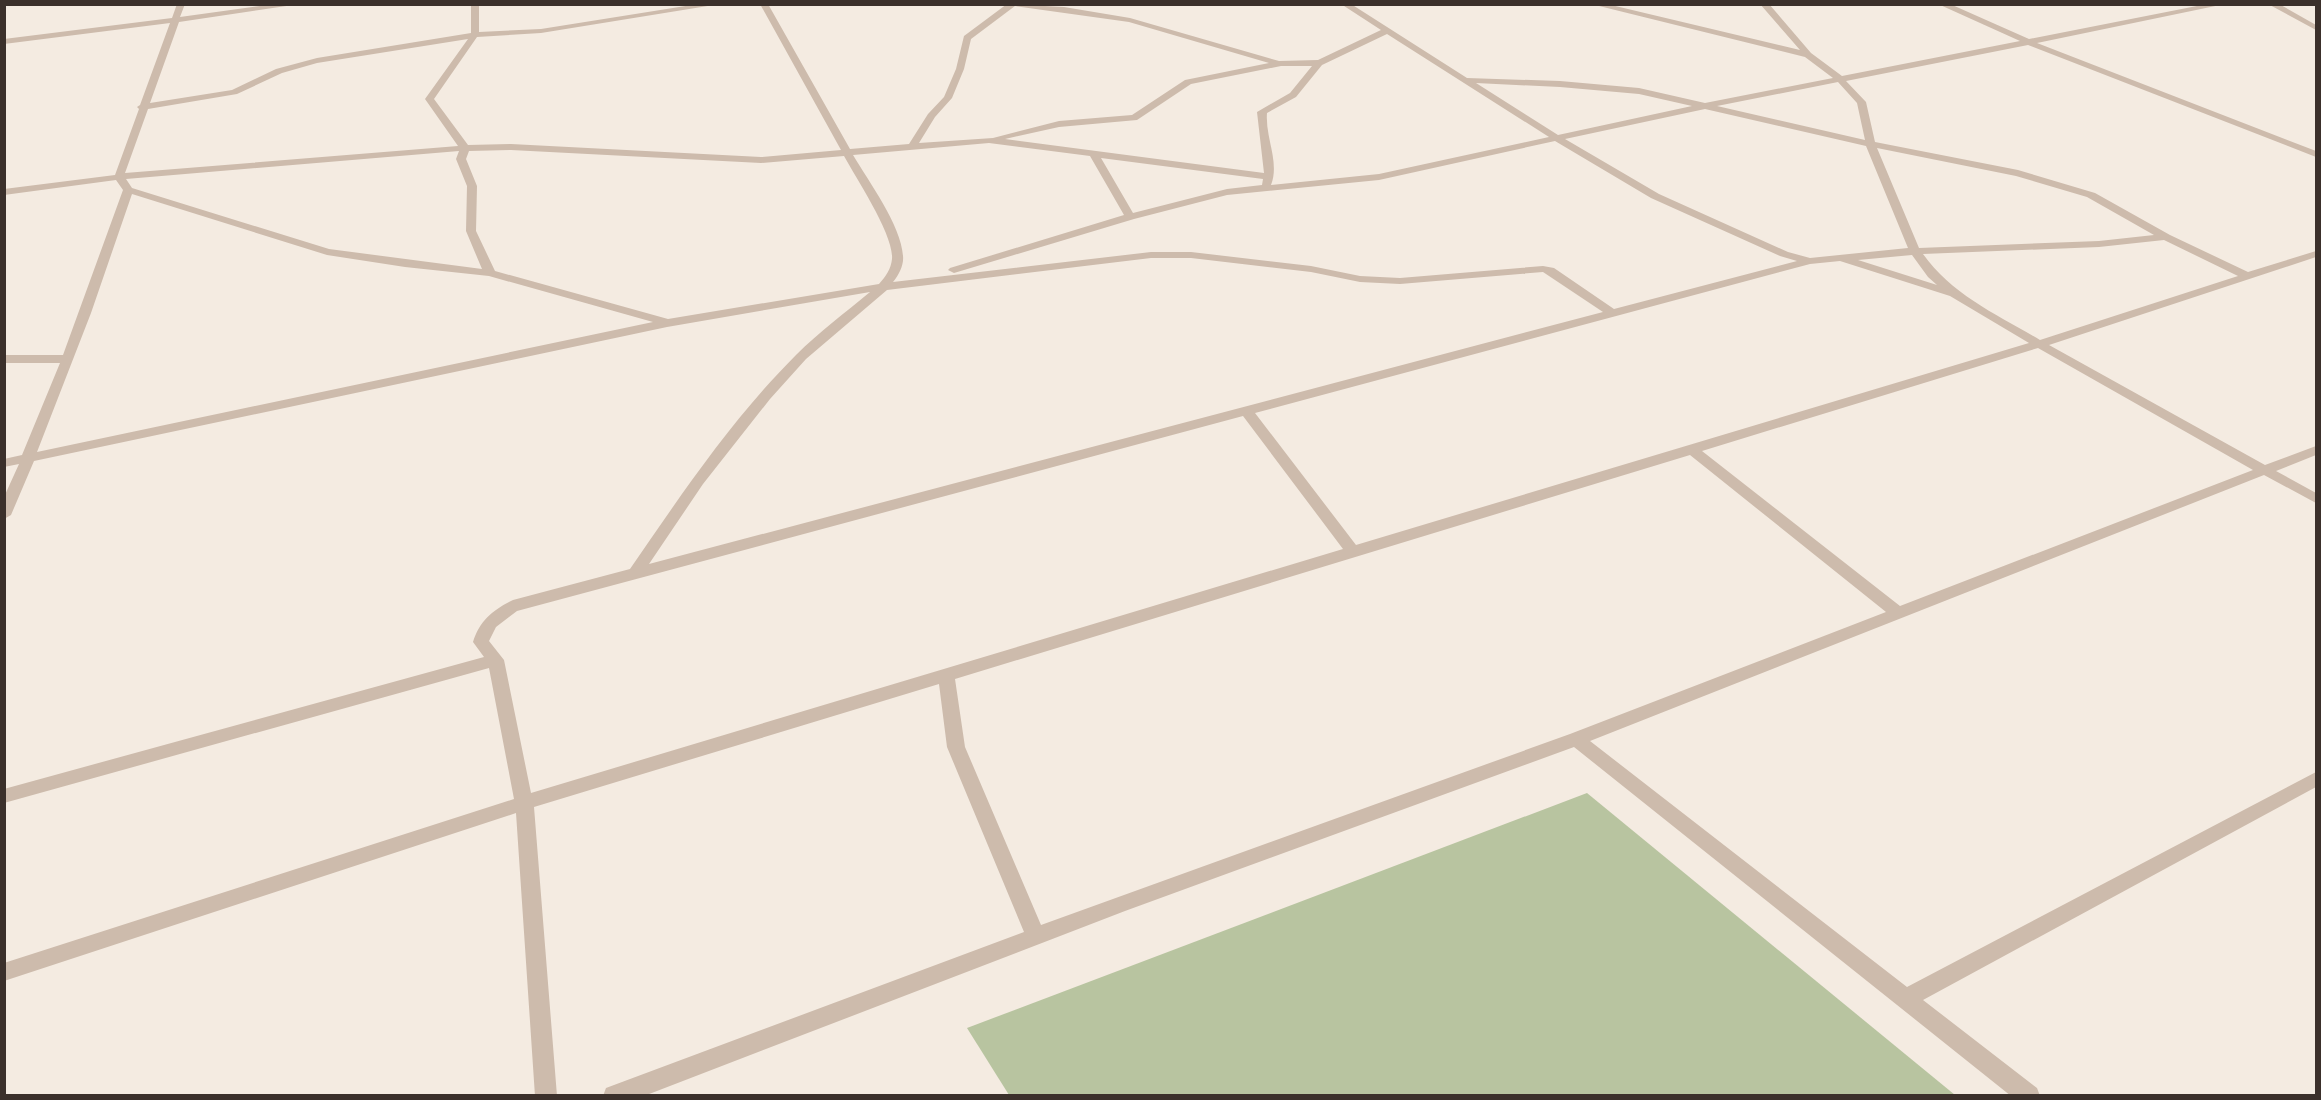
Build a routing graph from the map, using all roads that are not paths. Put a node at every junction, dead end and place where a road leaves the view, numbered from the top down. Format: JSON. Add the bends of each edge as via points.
{"nodes":[{"id":1,"x":181,"y":4,"type":"edge"},
{"id":2,"x":296,"y":4,"type":"edge"},
{"id":3,"x":475,"y":4,"type":"edge"},
{"id":4,"x":716,"y":4,"type":"edge"},
{"id":5,"x":764,"y":4,"type":"edge"},
{"id":6,"x":1015,"y":4,"type":"edge"},
{"id":7,"x":1345,"y":4,"type":"edge"},
{"id":8,"x":1595,"y":4,"type":"edge"},
{"id":9,"x":1764,"y":4,"type":"edge"},
{"id":10,"x":1942,"y":4,"type":"edge"},
{"id":11,"x":2221,"y":4,"type":"edge"},
{"id":12,"x":2272,"y":4,"type":"edge"},
{"id":13,"x":173,"y":21,"type":"junction"},
{"id":14,"x":2316,"y":28,"type":"edge"},
{"id":15,"x":1386,"y":31,"type":"junction"},
{"id":16,"x":474,"y":35,"type":"junction"},
{"id":17,"x":4,"y":42,"type":"edge"},
{"id":18,"x":2028,"y":42,"type":"junction"},
{"id":19,"x":1808,"y":56,"type":"junction"},
{"id":20,"x":1281,"y":63,"type":"junction"},
{"id":21,"x":1319,"y":63,"type":"junction"},
{"id":22,"x":1464,"y":80,"type":"junction"},
{"id":23,"x":1840,"y":80,"type":"junction"},
{"id":24,"x":1705,"y":106,"type":"junction"},
{"id":25,"x":142,"y":107,"type":"junction"},
{"id":26,"x":1554,"y":138,"type":"junction"},
{"id":27,"x":989,"y":140,"type":"junction"},
{"id":28,"x":1869,"y":144,"type":"junction"},
{"id":29,"x":913,"y":145,"type":"junction"},
{"id":30,"x":465,"y":147,"type":"junction"},
{"id":31,"x":845,"y":152,"type":"junction"},
{"id":32,"x":1093,"y":153,"type":"junction"},
{"id":33,"x":2316,"y":154,"type":"edge"},
{"id":34,"x":119,"y":177,"type":"junction"},
{"id":35,"x":1267,"y":182,"type":"junction"},
{"id":36,"x":128,"y":190,"type":"junction"},
{"id":37,"x":4,"y":192,"type":"edge"},
{"id":38,"x":1130,"y":217,"type":"junction"},
{"id":39,"x":2166,"y":237,"type":"junction"},
{"id":40,"x":1915,"y":251,"type":"junction"},
{"id":41,"x":2316,"y":254,"type":"edge"},
{"id":42,"x":1840,"y":257,"type":"junction"},
{"id":43,"x":1810,"y":261,"type":"junction"},
{"id":44,"x":490,"y":273,"type":"junction"},
{"id":45,"x":2248,"y":277,"type":"junction"},
{"id":46,"x":917,"y":281,"type":"junction"},
{"id":47,"x":882,"y":288,"type":"junction"},
{"id":48,"x":1955,"y":295,"type":"junction"},
{"id":49,"x":1612,"y":313,"type":"junction"},
{"id":50,"x":667,"y":323,"type":"junction"},
{"id":51,"x":2039,"y":344,"type":"junction"},
{"id":52,"x":4,"y":359,"type":"edge"},
{"id":53,"x":65,"y":359,"type":"junction"},
{"id":54,"x":1245,"y":409,"type":"junction"},
{"id":55,"x":1691,"y":449,"type":"junction"},
{"id":56,"x":2316,"y":450,"type":"edge"},
{"id":57,"x":29,"y":458,"type":"junction"},
{"id":58,"x":4,"y":463,"type":"edge"},
{"id":59,"x":2266,"y":470,"type":"junction"},
{"id":60,"x":2316,"y":499,"type":"edge"},
{"id":61,"x":4,"y":515,"type":"edge"},
{"id":62,"x":1354,"y":553,"type":"junction"},
{"id":63,"x":635,"y":573,"type":"junction"},
{"id":64,"x":1897,"y":612,"type":"junction"},
{"id":65,"x":496,"y":660,"type":"junction"},
{"id":66,"x":946,"y":676,"type":"junction"},
{"id":67,"x":1576,"y":739,"type":"junction"},
{"id":68,"x":2316,"y":778,"type":"edge"},
{"id":69,"x":4,"y":796,"type":"edge"},
{"id":70,"x":525,"y":803,"type":"junction"},
{"id":71,"x":1036,"y":937,"type":"junction"},
{"id":72,"x":4,"y":972,"type":"edge"},
{"id":73,"x":1905,"y":999,"type":"junction"},
{"id":74,"x":546,"y":1095,"type":"edge"},
{"id":75,"x":614,"y":1095,"type":"edge"},
{"id":76,"x":2030,"y":1095,"type":"edge"}],
"edges":[{"from":1,"to":13,"type":"street"},
{"from":2,"to":13,"type":"street"},
{"from":3,"to":16,"type":"street"},
{"from":4,"to":16,"type":"street","via":[[541,31]]},
{"from":5,"to":31,"type":"street"},
{"from":6,"to":20,"type":"street","via":[[1130,20]]},
{"from":6,"to":29,"type":"street","via":[[967,38],[948,98]]},
{"from":7,"to":15,"type":"street"},
{"from":8,"to":19,"type":"street"},
{"from":9,"to":19,"type":"street"},
{"from":10,"to":18,"type":"street"},
{"from":11,"to":18,"type":"street"},
{"from":12,"to":14,"type":"street"},
{"from":13,"to":17,"type":"street"},
{"from":13,"to":25,"type":"street"},
{"from":15,"to":21,"type":"street"},
{"from":15,"to":22,"type":"street"},
{"from":16,"to":25,"type":"street","via":[[317,61],[279,71],[234,92]]},
{"from":16,"to":30,"type":"street","via":[[429,99]]},
{"from":18,"to":23,"type":"street"},
{"from":18,"to":33,"type":"street"},
{"from":19,"to":23,"type":"street"},
{"from":20,"to":21,"type":"street"},
{"from":20,"to":27,"type":"street","via":[[1188,82],[1134,118],[1059,124]]},
{"from":21,"to":35,"type":"street","via":[[1293,95],[1263,112]]},
{"from":22,"to":24,"type":"street","via":[[1640,91]]},
{"from":22,"to":26,"type":"street"},
{"from":23,"to":24,"type":"street"},
{"from":23,"to":28,"type":"street","via":[[1864,109]]},
{"from":24,"to":26,"type":"street"},
{"from":24,"to":28,"type":"street"},
{"from":25,"to":34,"type":"street"},
{"from":26,"to":35,"type":"street","via":[[1379,177]]},
{"from":26,"to":43,"type":"street","via":[[1655,196],[1773,250]]},
{"from":27,"to":29,"type":"street"},
{"from":27,"to":32,"type":"street"},
{"from":28,"to":39,"type":"street","via":[[1969,162],[2076,188]]},
{"from":28,"to":40,"type":"street"},
{"from":29,"to":31,"type":"street"},
{"from":30,"to":31,"type":"street","via":[[761,160]]},
{"from":30,"to":34,"type":"street"},
{"from":30,"to":44,"type":"street","via":[[461,159],[472,186],[471,231]]},
{"from":31,"to":47,"type":"street","via":[[894,240],[898,257],[894,273]]},
{"from":32,"to":35,"type":"street"},
{"from":32,"to":38,"type":"street"},
{"from":34,"to":36,"type":"street"},
{"from":34,"to":37,"type":"street"},
{"from":35,"to":38,"type":"street"},
{"from":36,"to":44,"type":"street","via":[[327,252]]},
{"from":36,"to":53,"type":"street"},
{"from":38,"to":46,"type":"street"},
{"from":39,"to":40,"type":"street","via":[[2099,244]]},
{"from":39,"to":45,"type":"street"},
{"from":40,"to":42,"type":"street"},
{"from":40,"to":48,"type":"street","via":[[1932,276]]},
{"from":41,"to":45,"type":"street"},
{"from":42,"to":43,"type":"street"},
{"from":42,"to":48,"type":"street"},
{"from":43,"to":49,"type":"street"},
{"from":44,"to":50,"type":"street"},
{"from":45,"to":51,"type":"street"},
{"from":46,"to":47,"type":"street"},
{"from":46,"to":49,"type":"street","via":[[1152,255],[1191,255],[1400,281],[1543,269]]},
{"from":47,"to":50,"type":"street"},
{"from":47,"to":63,"type":"street","via":[[802,356],[765,396],[698,481]]},
{"from":48,"to":51,"type":"street"},
{"from":49,"to":54,"type":"street"},
{"from":50,"to":57,"type":"street"},
{"from":51,"to":55,"type":"street"},
{"from":51,"to":59,"type":"street"},
{"from":52,"to":53,"type":"street"},
{"from":53,"to":57,"type":"street"},
{"from":54,"to":62,"type":"street"},
{"from":54,"to":63,"type":"street"},
{"from":55,"to":62,"type":"street"},
{"from":55,"to":64,"type":"street"},
{"from":56,"to":59,"type":"street"},
{"from":57,"to":58,"type":"street"},
{"from":57,"to":61,"type":"street"},
{"from":59,"to":60,"type":"street"},
{"from":59,"to":64,"type":"street"},
{"from":62,"to":66,"type":"street"},
{"from":63,"to":65,"type":"street","via":[[519,604],[494,616],[481,642]]},
{"from":64,"to":67,"type":"street"},
{"from":65,"to":69,"type":"street"},
{"from":65,"to":70,"type":"street"},
{"from":66,"to":70,"type":"street"},
{"from":66,"to":71,"type":"street","via":[[956,747]]},
{"from":67,"to":71,"type":"street"},
{"from":67,"to":73,"type":"street"},
{"from":68,"to":73,"type":"street"},
{"from":70,"to":72,"type":"street"},
{"from":70,"to":74,"type":"street"},
{"from":71,"to":75,"type":"street"},
{"from":73,"to":76,"type":"street"}]}
